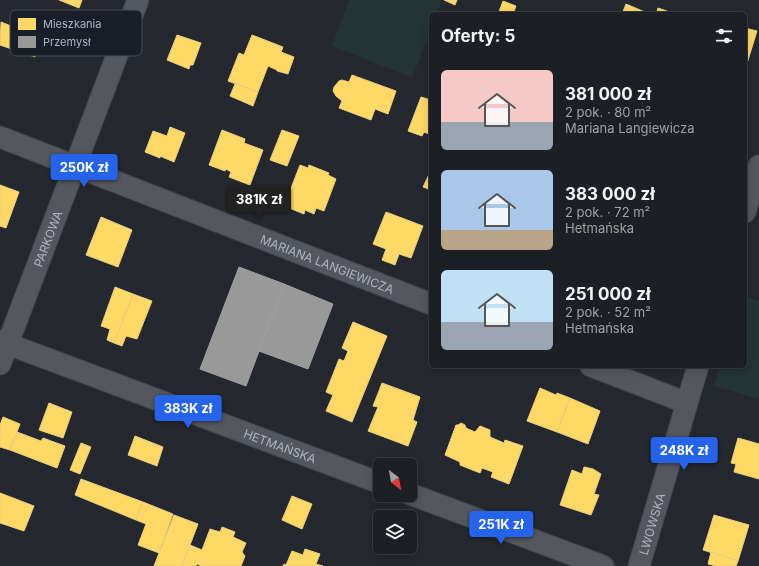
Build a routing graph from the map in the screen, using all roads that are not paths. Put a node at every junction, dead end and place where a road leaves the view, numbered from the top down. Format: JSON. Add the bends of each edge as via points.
{"nodes":[{"id":1,"x":138,"y":0,"type":"edge"},
{"id":2,"x":134,"y":10,"type":"edge"},
{"id":3,"x":117,"y":56,"type":"edge"},
{"id":4,"x":0,"y":137,"type":"edge"},
{"id":5,"x":75,"y":166,"type":"junction"},
{"id":6,"x":759,"y":166,"type":"edge"},
{"id":7,"x":747,"y":205,"type":"edge"},
{"id":8,"x":429,"y":303,"type":"edge"},
{"id":9,"x":4,"y":343,"type":"edge"},
{"id":10,"x":0,"y":364,"type":"edge"},
{"id":11,"x":596,"y":368,"type":"edge"},
{"id":12,"x":697,"y":368,"type":"edge"},
{"id":13,"x":687,"y":403,"type":"junction"},
{"id":14,"x":373,"y":480,"type":"edge"},
{"id":15,"x":417,"y":497,"type":"edge"},
{"id":16,"x":603,"y":566,"type":"edge"},
{"id":17,"x":639,"y":566,"type":"edge"}],
"edges":[{"from":1,"to":2,"type":"street","name":"PARKOWA"},
{"from":3,"to":5,"type":"street","name":"PARKOWA"},
{"from":4,"to":5,"type":"street","name":"MARIANA LANGIEWICZA"},
{"from":5,"to":8,"type":"street","name":"MARIANA LANGIEWICZA"},
{"from":5,"to":9,"type":"street","name":"PARKOWA"},
{"from":6,"to":7,"type":"street"},
{"from":9,"to":10,"type":"street","name":"PARKOWA"},
{"from":9,"to":14,"type":"street","name":"HETMAŃSKA"},
{"from":11,"to":13,"type":"street"},
{"from":12,"to":13,"type":"street","name":"LWOWSKA"},
{"from":13,"to":17,"type":"street","name":"LWOWSKA"},
{"from":15,"to":16,"type":"street"}]}
